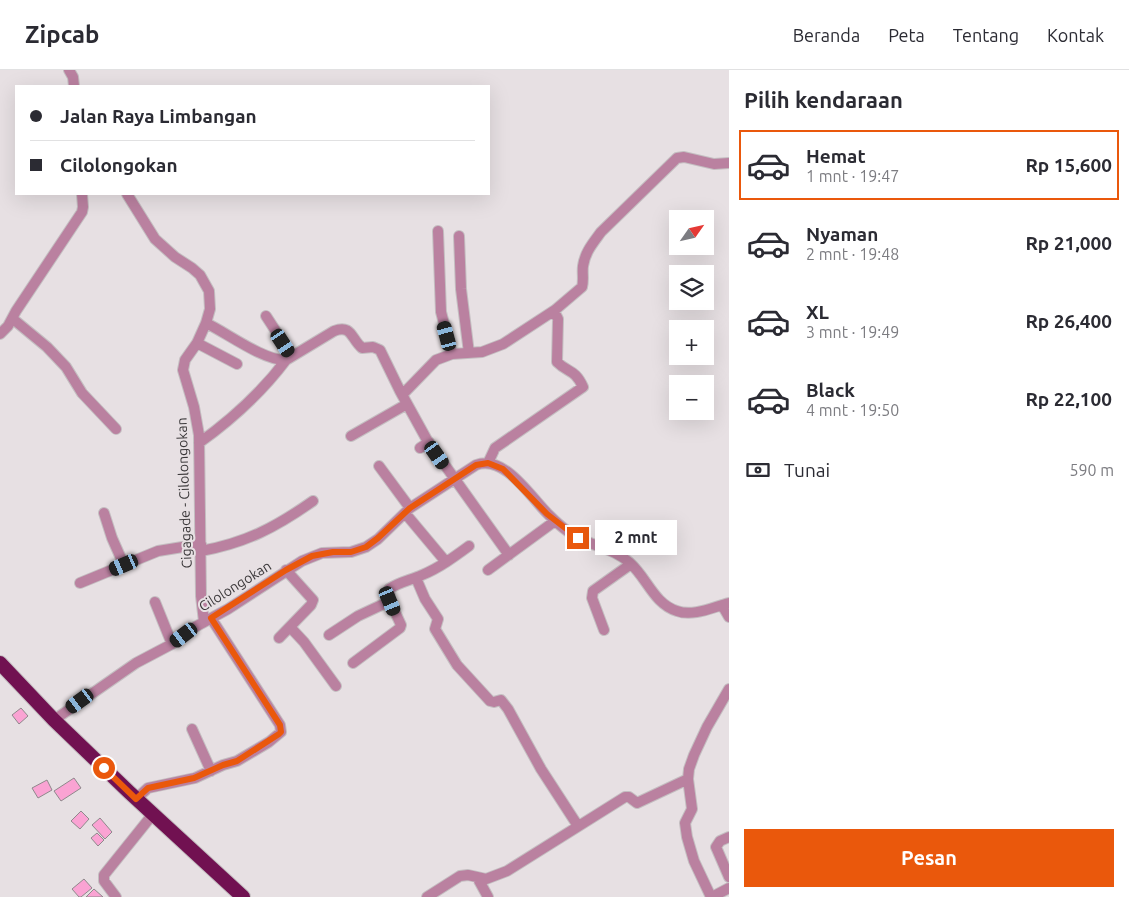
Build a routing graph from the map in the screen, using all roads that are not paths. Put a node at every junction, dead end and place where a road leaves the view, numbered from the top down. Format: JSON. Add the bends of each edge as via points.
{"nodes":[{"id":1,"x":69,"y":70,"type":"edge"},
{"id":2,"x":74,"y":85,"type":"edge"},
{"id":3,"x":729,"y":163,"type":"edge"},
{"id":4,"x":82,"y":195,"type":"edge"},
{"id":5,"x":128,"y":195,"type":"edge"},
{"id":6,"x":438,"y":231,"type":"dead end"},
{"id":7,"x":459,"y":236,"type":"dead end"},
{"id":8,"x":554,"y":310,"type":"junction"},
{"id":9,"x":266,"y":316,"type":"dead end"},
{"id":10,"x":13,"y":319,"type":"junction"},
{"id":11,"x":206,"y":323,"type":"junction"},
{"id":12,"x":0,"y":334,"type":"edge"},
{"id":13,"x":197,"y":343,"type":"junction"},
{"id":14,"x":469,"y":353,"type":"junction"},
{"id":15,"x":452,"y":354,"type":"junction"},
{"id":16,"x":289,"y":358,"type":"junction"},
{"id":17,"x":236,"y":364,"type":"dead end"},
{"id":18,"x":402,"y":394,"type":"junction"},
{"id":19,"x":407,"y":404,"type":"junction"},
{"id":20,"x":116,"y":429,"type":"dead end"},
{"id":21,"x":352,"y":436,"type":"dead end"},
{"id":22,"x":199,"y":443,"type":"junction"},
{"id":23,"x":488,"y":463,"type":"junction"},
{"id":24,"x":379,"y":466,"type":"dead end"},
{"id":25,"x":454,"y":479,"type":"junction"},
{"id":26,"x":314,"y":501,"type":"dead end"},
{"id":27,"x":407,"y":511,"type":"junction"},
{"id":28,"x":104,"y":513,"type":"dead end"},
{"id":29,"x":555,"y":521,"type":"junction"},
{"id":30,"x":469,"y":546,"type":"dead end"},
{"id":31,"x":201,"y":547,"type":"junction"},
{"id":32,"x":509,"y":555,"type":"junction"},
{"id":33,"x":446,"y":562,"type":"junction"},
{"id":34,"x":632,"y":564,"type":"junction"},
{"id":35,"x":124,"y":565,"type":"junction"},
{"id":36,"x":286,"y":570,"type":"junction"},
{"id":37,"x":488,"y":570,"type":"dead end"},
{"id":38,"x":416,"y":578,"type":"junction"},
{"id":39,"x":80,"y":583,"type":"dead end"},
{"id":40,"x":390,"y":601,"type":"junction"},
{"id":41,"x":155,"y":602,"type":"dead end"},
{"id":42,"x":726,"y":604,"type":"edge"},
{"id":43,"x":729,"y":617,"type":"edge"},
{"id":44,"x":208,"y":620,"type":"junction"},
{"id":45,"x":290,"y":627,"type":"junction"},
{"id":46,"x":604,"y":630,"type":"dead end"},
{"id":47,"x":329,"y":635,"type":"dead end"},
{"id":48,"x":279,"y":638,"type":"dead end"},
{"id":49,"x":172,"y":644,"type":"junction"},
{"id":50,"x":0,"y":663,"type":"edge"},
{"id":51,"x":354,"y":663,"type":"dead end"},
{"id":52,"x":336,"y":686,"type":"dead end"},
{"id":53,"x":729,"y":689,"type":"edge"},
{"id":54,"x":54,"y":720,"type":"junction"},
{"id":55,"x":192,"y":729,"type":"dead end"},
{"id":56,"x":210,"y":770,"type":"junction"},
{"id":57,"x":688,"y":780,"type":"junction"},
{"id":58,"x":136,"y":799,"type":"junction"},
{"id":59,"x":153,"y":814,"type":"junction"},
{"id":60,"x":578,"y":826,"type":"junction"},
{"id":61,"x":729,"y":838,"type":"edge"},
{"id":62,"x":477,"y":877,"type":"junction"},
{"id":63,"x":729,"y":877,"type":"edge"},
{"id":64,"x":729,"y":888,"type":"edge"},
{"id":65,"x":116,"y":897,"type":"edge"},
{"id":66,"x":243,"y":897,"type":"edge"},
{"id":67,"x":427,"y":897,"type":"edge"},
{"id":68,"x":488,"y":897,"type":"edge"},
{"id":69,"x":711,"y":897,"type":"edge"}],
"edges":[{"from":1,"to":2,"type":"street"},
{"from":3,"to":8,"type":"street","via":[[706,163],[684,157],[674,161],[592,243],[584,260],[582,287]]},
{"from":4,"to":10,"type":"street","via":[[82,212]]},
{"from":5,"to":11,"type":"street","name":"Cigagade - Cilolongokan","via":[[155,239],[200,275],[205,283],[210,297]]},
{"from":6,"to":15,"type":"street","via":[[441,312]]},
{"from":7,"to":14,"type":"street","via":[[461,289]]},
{"from":8,"to":14,"type":"street","via":[[503,344]]},
{"from":8,"to":23,"type":"street","via":[[558,319],[558,364],[574,373],[583,387],[495,448]]},
{"from":9,"to":16,"type":"street"},
{"from":10,"to":12,"type":"street"},
{"from":10,"to":20,"type":"street","via":[[47,348]]},
{"from":11,"to":13,"type":"street","name":"Cigagade - Cilolongokan"},
{"from":11,"to":16,"type":"street","via":[[260,352],[280,360]]},
{"from":13,"to":17,"type":"street"},
{"from":13,"to":22,"type":"street","name":"Cigagade - Cilolongokan","via":[[185,360],[183,370],[194,407]]},
{"from":14,"to":15,"type":"street"},
{"from":15,"to":18,"type":"street","via":[[436,360]]},
{"from":16,"to":18,"type":"street","via":[[334,331],[346,329],[360,347],[380,350]]},
{"from":16,"to":22,"type":"street","via":[[245,405]]},
{"from":18,"to":19,"type":"street"},
{"from":19,"to":21,"type":"street"},
{"from":19,"to":25,"type":"street","via":[[425,445]]},
{"from":22,"to":31,"type":"street","name":"Cigagade - Cilolongokan"},
{"from":23,"to":25,"type":"street","name":"Cilolongokan","via":[[476,465]]},
{"from":23,"to":29,"type":"street","via":[[510,474]]},
{"from":24,"to":27,"type":"street"},
{"from":25,"to":27,"type":"street","name":"Cilolongokan"},
{"from":25,"to":32,"type":"street"},
{"from":26,"to":31,"type":"street","via":[[256,535],[222,547]]},
{"from":27,"to":33,"type":"street"},
{"from":27,"to":36,"type":"street","name":"Cilolongokan","via":[[366,547],[312,556]]},
{"from":28,"to":35,"type":"street"},
{"from":29,"to":32,"type":"street"},
{"from":29,"to":34,"type":"street","via":[[578,538],[613,551]]},
{"from":30,"to":33,"type":"street"},
{"from":31,"to":35,"type":"street","via":[[158,551]]},
{"from":31,"to":44,"type":"street","name":"Cigagade - Cilolongokan","via":[[200,596]]},
{"from":32,"to":37,"type":"street"},
{"from":33,"to":38,"type":"street"},
{"from":34,"to":42,"type":"street","via":[[661,602],[672,609],[686,613]]},
{"from":34,"to":46,"type":"street","via":[[593,592],[592,598]]},
{"from":35,"to":39,"type":"street"},
{"from":36,"to":44,"type":"street","name":"Cilolongokan"},
{"from":36,"to":45,"type":"street","via":[[313,600]]},
{"from":38,"to":40,"type":"street","via":[[389,589]]},
{"from":38,"to":60,"type":"street","via":[[438,619],[435,629],[455,661],[490,701],[501,700],[508,709]]},
{"from":40,"to":47,"type":"street"},
{"from":40,"to":51,"type":"street","via":[[400,628]]},
{"from":41,"to":49,"type":"street"},
{"from":42,"to":43,"type":"street"},
{"from":44,"to":49,"type":"street","name":"Cilolongokan"},
{"from":44,"to":56,"type":"street","via":[[281,728],[279,734],[245,757]]},
{"from":45,"to":48,"type":"street"},
{"from":45,"to":52,"type":"street"},
{"from":49,"to":54,"type":"street","name":"Cilolongokan","via":[[136,663]]},
{"from":50,"to":54,"type":"highway"},
{"from":53,"to":57,"type":"street","via":[[694,755]]},
{"from":54,"to":58,"type":"highway"},
{"from":55,"to":56,"type":"street"},
{"from":56,"to":58,"type":"street","via":[[186,780],[148,788]]},
{"from":57,"to":60,"type":"street","via":[[639,803],[625,797]]},
{"from":57,"to":69,"type":"street","via":[[692,809],[685,823],[687,837],[694,862]]},
{"from":58,"to":59,"type":"highway"},
{"from":59,"to":65,"type":"street","via":[[104,875],[104,881]]},
{"from":59,"to":66,"type":"highway"},
{"from":60,"to":62,"type":"street","via":[[507,871],[492,878]]},
{"from":61,"to":63,"type":"street","via":[[720,841],[716,847]]},
{"from":62,"to":67,"type":"street","via":[[460,876]]},
{"from":62,"to":68,"type":"street"},
{"from":64,"to":69,"type":"street"}]}
